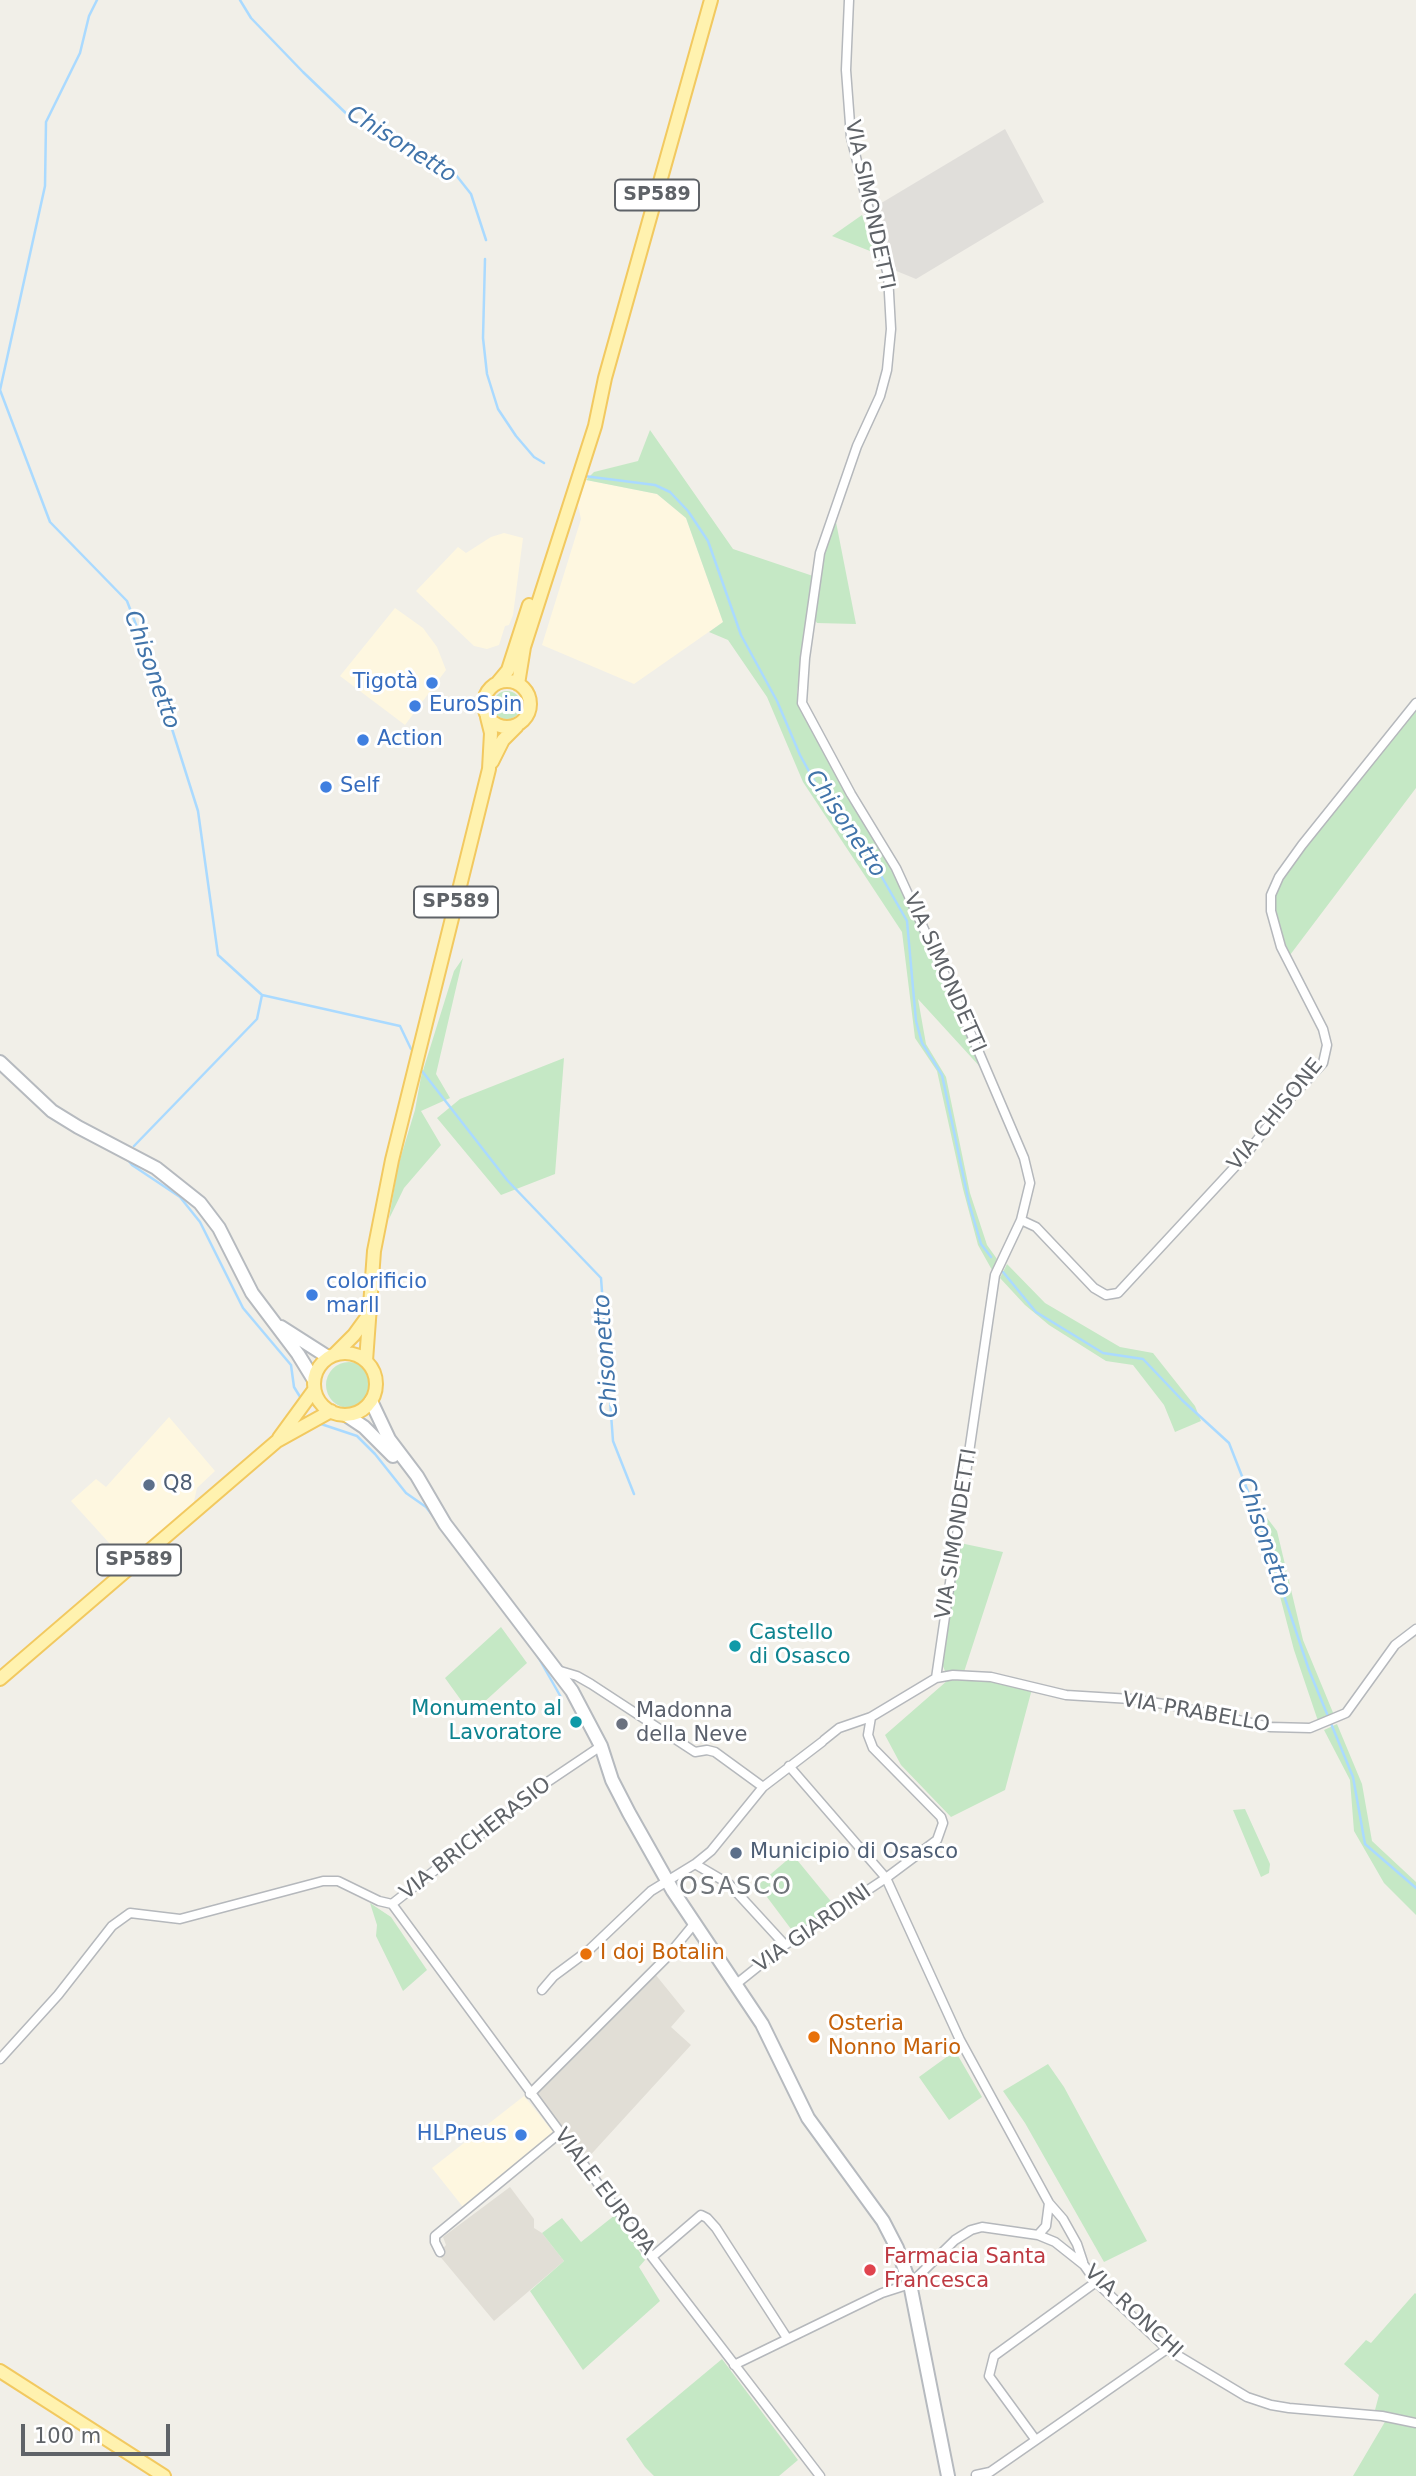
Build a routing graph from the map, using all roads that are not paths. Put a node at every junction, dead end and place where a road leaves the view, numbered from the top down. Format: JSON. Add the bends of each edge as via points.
{"nodes":[{"id":1,"x":711,"y":0,"type":"edge"},
{"id":2,"x":849,"y":0,"type":"edge"},
{"id":3,"x":602,"y":389,"type":"junction"},
{"id":4,"x":498,"y":682,"type":"junction"},
{"id":5,"x":518,"y":684,"type":"junction"},
{"id":6,"x":1416,"y":703,"type":"edge"},
{"id":7,"x":487,"y":717,"type":"junction"},
{"id":8,"x":521,"y":722,"type":"junction"},
{"id":9,"x":489,"y":769,"type":"junction"},
{"id":10,"x":0,"y":1062,"type":"edge"},
{"id":11,"x":1021,"y":1220,"type":"junction"},
{"id":12,"x":370,"y":1312,"type":"junction"},
{"id":13,"x":270,"y":1320,"type":"junction"},
{"id":14,"x":331,"y":1356,"type":"junction"},
{"id":15,"x":366,"y":1361,"type":"junction"},
{"id":16,"x":314,"y":1385,"type":"junction"},
{"id":17,"x":371,"y":1401,"type":"junction"},
{"id":18,"x":331,"y":1411,"type":"junction"},
{"id":19,"x":346,"y":1415,"type":"junction"},
{"id":20,"x":277,"y":1441,"type":"junction"},
{"id":21,"x":428,"y":1496,"type":"junction"},
{"id":22,"x":1416,"y":1629,"type":"edge"},
{"id":23,"x":557,"y":1670,"type":"junction"},
{"id":24,"x":936,"y":1678,"type":"junction"},
{"id":25,"x":0,"y":1679,"type":"edge"},
{"id":26,"x":871,"y":1717,"type":"junction"},
{"id":27,"x":601,"y":1746,"type":"junction"},
{"id":28,"x":789,"y":1766,"type":"junction"},
{"id":29,"x":763,"y":1787,"type":"junction"},
{"id":30,"x":695,"y":1864,"type":"junction"},
{"id":31,"x":886,"y":1878,"type":"junction"},
{"id":32,"x":667,"y":1880,"type":"junction"},
{"id":33,"x":392,"y":1904,"type":"junction"},
{"id":34,"x":694,"y":1924,"type":"junction"},
{"id":35,"x":785,"y":1945,"type":"junction"},
{"id":36,"x":735,"y":1985,"type":"junction"},
{"id":37,"x":542,"y":1990,"type":"dead end"},
{"id":38,"x":0,"y":2059,"type":"edge"},
{"id":39,"x":530,"y":2094,"type":"junction"},
{"id":40,"x":560,"y":2133,"type":"junction"},
{"id":41,"x":1049,"y":2203,"type":"junction"},
{"id":42,"x":1038,"y":2235,"type":"junction"},
{"id":43,"x":440,"y":2252,"type":"dead end"},
{"id":44,"x":652,"y":2256,"type":"junction"},
{"id":45,"x":1084,"y":2265,"type":"junction"},
{"id":46,"x":1096,"y":2282,"type":"junction"},
{"id":47,"x":910,"y":2284,"type":"junction"},
{"id":48,"x":787,"y":2338,"type":"junction"},
{"id":49,"x":1167,"y":2349,"type":"junction"},
{"id":50,"x":734,"y":2365,"type":"junction"},
{"id":51,"x":0,"y":2371,"type":"edge"},
{"id":52,"x":1416,"y":2423,"type":"edge"},
{"id":53,"x":1035,"y":2439,"type":"junction"},
{"id":54,"x":976,"y":2475,"type":"edge"},
{"id":55,"x":164,"y":2476,"type":"edge"},
{"id":56,"x":820,"y":2476,"type":"edge"},
{"id":57,"x":948,"y":2476,"type":"edge"}],
"edges":[{"from":1,"to":3,"type":"main road","number":"SP589"},
{"from":2,"to":11,"type":"street","name":"VIA SIMONDETTI","via":[[846,70],[851,137],[888,275],[891,329],[880,396],[857,446],[820,553],[802,703],[896,868],[1024,1158],[1030,1183]]},
{"from":3,"to":4,"type":"main road","number":"SP589","via":[[508,670]]},
{"from":3,"to":5,"type":"main road","number":"SP589","via":[[519,663]]},
{"from":4,"to":5,"type":"main road"},
{"from":4,"to":7,"type":"main road","number":"SP589","via":[[484,698]]},
{"from":5,"to":8,"type":"main road","number":"SP589","via":[[530,702]]},
{"from":6,"to":11,"type":"street","name":"VIA CHISONE","via":[[1302,845],[1271,895],[1278,938],[1323,1029],[1327,1045],[1323,1063],[1244,1157],[1118,1293],[1106,1296],[1094,1287],[1036,1227]]},
{"from":7,"to":8,"type":"main road","via":[[499,726]]},
{"from":7,"to":9,"type":"main road","number":"SP589"},
{"from":8,"to":9,"type":"main road","number":"SP589","via":[[503,740]]},
{"from":9,"to":12,"type":"main road","number":"SP589","via":[[392,1160],[374,1251]]},
{"from":10,"to":13,"type":"street","via":[[52,1111],[156,1168],[200,1203]]},
{"from":11,"to":24,"type":"street","name":"VIA SIMONDETTI","via":[[995,1275]]},
{"from":12,"to":14,"type":"main road","number":"SP589"},
{"from":12,"to":15,"type":"main road","number":"SP589"},
{"from":13,"to":14,"type":"street"},
{"from":13,"to":16,"type":"street","via":[[298,1354]]},
{"from":14,"to":15,"type":"main road","via":[[351,1353]]},
{"from":14,"to":16,"type":"main road","number":"SP589","via":[[316,1371]]},
{"from":15,"to":17,"type":"main road","number":"SP589","via":[[375,1376]]},
{"from":16,"to":18,"type":"main road","via":[[317,1398]]},
{"from":16,"to":20,"type":"main road","number":"SP589"},
{"from":17,"to":19,"type":"main road"},
{"from":17,"to":21,"type":"street","number":"SP589","via":[[389,1439]]},
{"from":18,"to":19,"type":"main road","number":"SP589"},
{"from":18,"to":20,"type":"main road","number":"SP589"},
{"from":19,"to":21,"type":"street","number":"SP589","via":[[380,1442]]},
{"from":20,"to":25,"type":"main road","number":"SP589"},
{"from":21,"to":23,"type":"street","number":"SP589","via":[[477,1569]]},
{"from":22,"to":24,"type":"street","name":"VIA PRABELLO","via":[[1395,1645],[1346,1713],[1310,1728],[1269,1727],[1131,1699],[1066,1695],[991,1677]]},
{"from":23,"to":27,"type":"street","number":"SP589"},
{"from":23,"to":29,"type":"street","via":[[591,1684],[695,1752],[715,1752]]},
{"from":24,"to":26,"type":"street"},
{"from":26,"to":28,"type":"street","via":[[839,1728]]},
{"from":26,"to":31,"type":"street","name":"VIA GIARDINI","via":[[868,1735],[873,1748],[943,1823],[937,1840]]},
{"from":27,"to":32,"type":"street","number":"SP589","via":[[612,1780]]},
{"from":27,"to":33,"type":"street","name":"VIA BRICHERASIO","via":[[546,1783]]},
{"from":28,"to":29,"type":"street"},
{"from":28,"to":31,"type":"street"},
{"from":29,"to":30,"type":"street"},
{"from":30,"to":32,"type":"street"},
{"from":30,"to":35,"type":"street","via":[[729,1884]]},
{"from":31,"to":35,"type":"street","name":"VIA GIARDINI"},
{"from":31,"to":41,"type":"street","via":[[960,2040]]},
{"from":32,"to":34,"type":"street","number":"SP589"},
{"from":32,"to":37,"type":"street"},
{"from":33,"to":38,"type":"street","name":"VIA BRICHERASIO","via":[[338,1881],[323,1881],[180,1919],[130,1913],[112,1926]]},
{"from":33,"to":39,"type":"street","name":"VIALE EUROPA"},
{"from":34,"to":36,"type":"street","number":"SP589"},
{"from":34,"to":39,"type":"street"},
{"from":35,"to":36,"type":"street","name":"VIA GIARDINI"},
{"from":36,"to":47,"type":"street","number":"SP589","via":[[762,2024],[808,2118],[883,2221]]},
{"from":39,"to":40,"type":"street","name":"VIALE EUROPA"},
{"from":40,"to":43,"type":"street","via":[[435,2236]]},
{"from":40,"to":44,"type":"street","name":"VIALE EUROPA"},
{"from":41,"to":42,"type":"street","via":[[1046,2226]]},
{"from":41,"to":45,"type":"street","via":[[1063,2219]]},
{"from":42,"to":45,"type":"street","name":"VIA RONCHI"},
{"from":42,"to":47,"type":"street","name":"VIA RONCHI","via":[[982,2227],[971,2230]]},
{"from":44,"to":48,"type":"street","via":[[701,2216],[708,2218]]},
{"from":44,"to":50,"type":"street","name":"VIALE EUROPA"},
{"from":45,"to":46,"type":"street","name":"VIA RONCHI"},
{"from":46,"to":49,"type":"street","name":"VIA RONCHI"},
{"from":46,"to":53,"type":"street","via":[[994,2356],[989,2376]]},
{"from":47,"to":48,"type":"street"},
{"from":47,"to":57,"type":"street","number":"SP589"},
{"from":48,"to":50,"type":"street"},
{"from":49,"to":52,"type":"street","name":"VIA RONCHI","via":[[1247,2397],[1271,2405]]},
{"from":49,"to":53,"type":"street"},
{"from":50,"to":56,"type":"street","name":"VIALE EUROPA"},
{"from":51,"to":55,"type":"main road"},
{"from":53,"to":54,"type":"street","via":[[990,2472]]}]}
